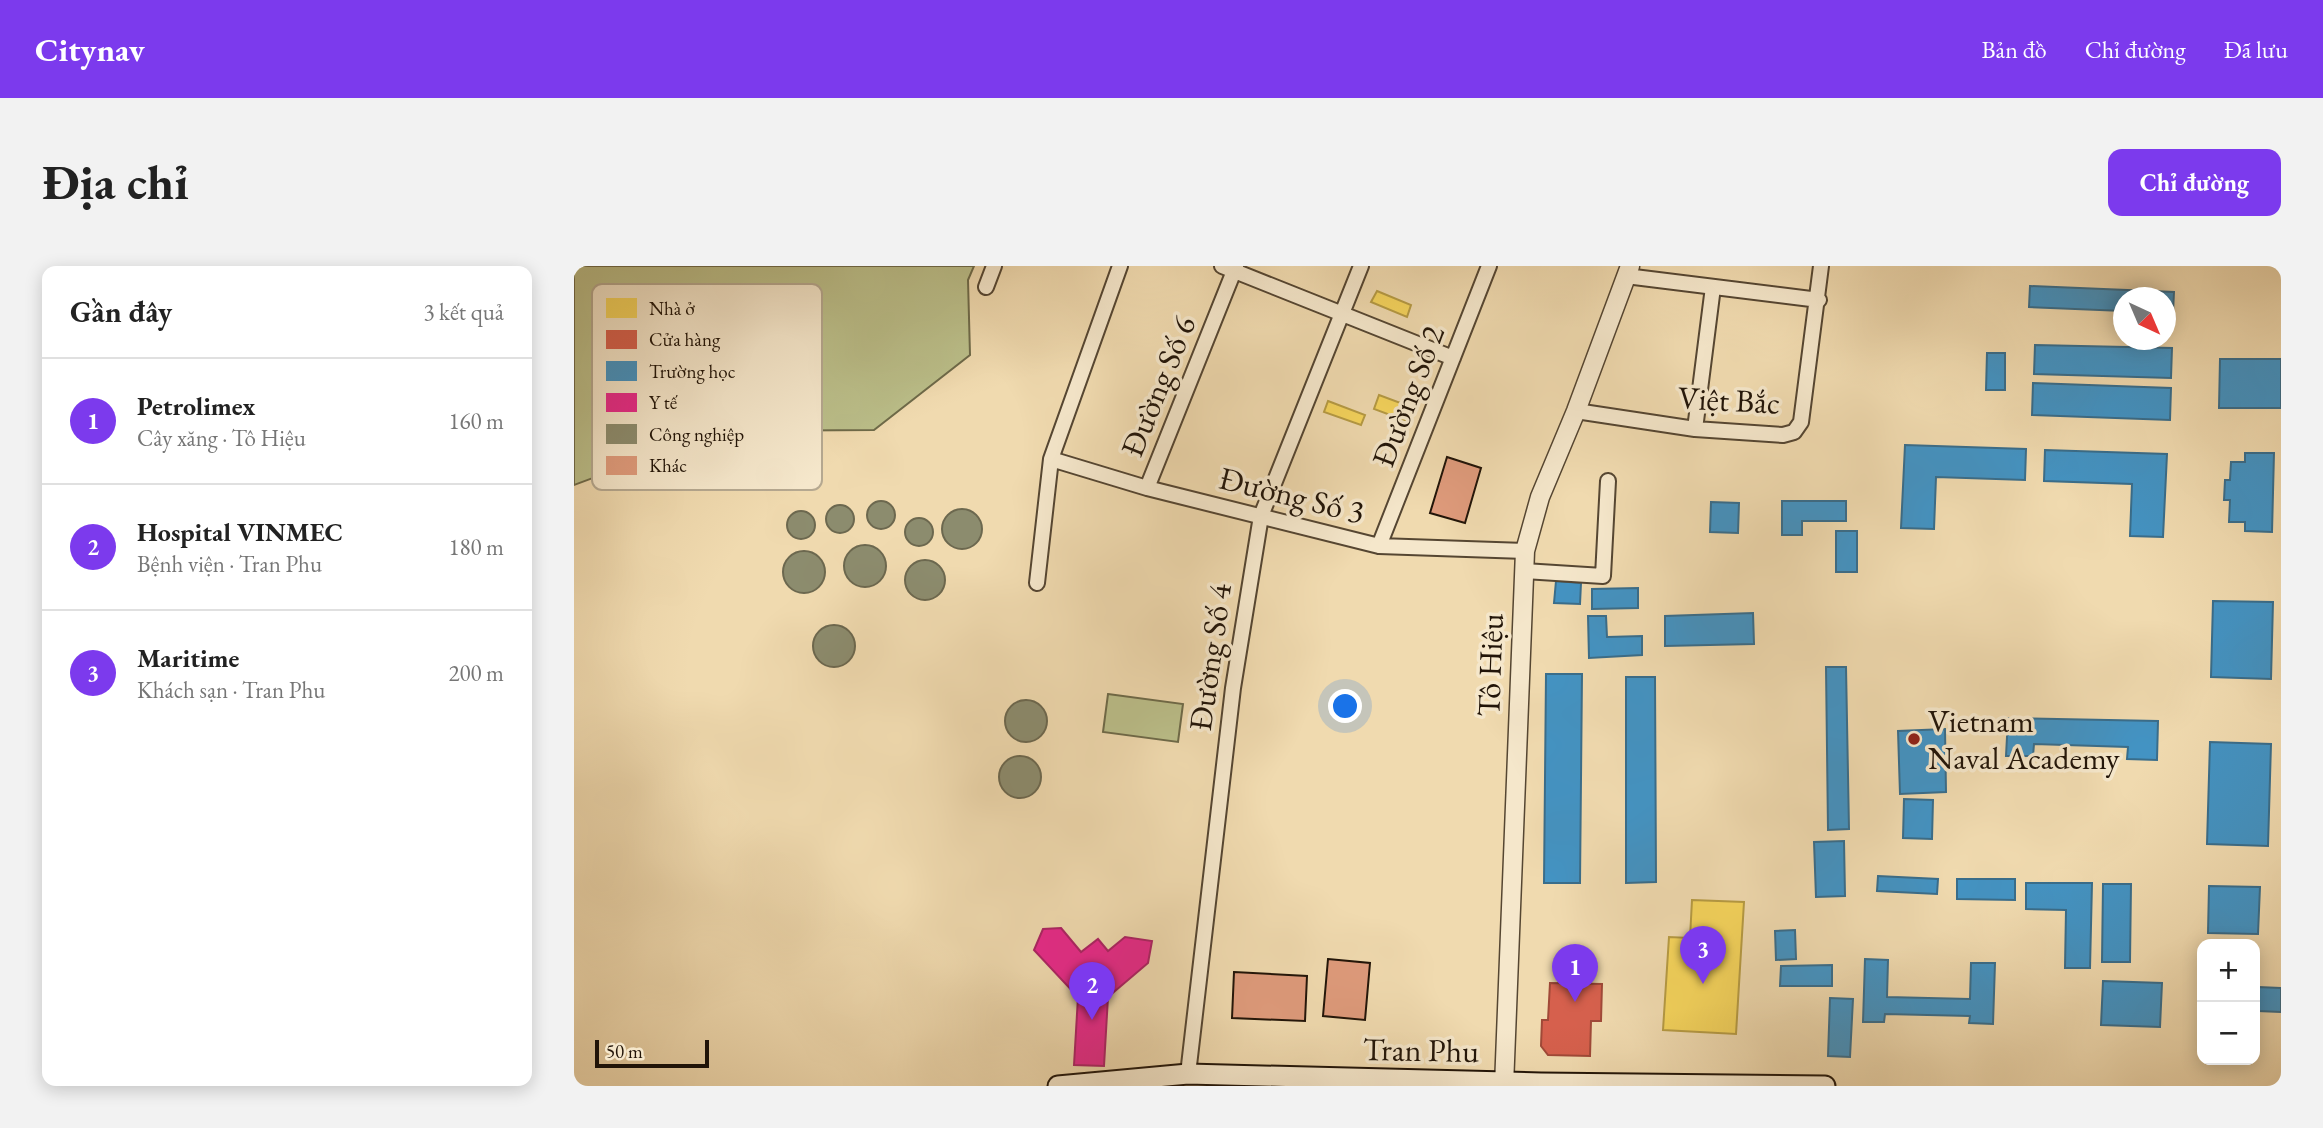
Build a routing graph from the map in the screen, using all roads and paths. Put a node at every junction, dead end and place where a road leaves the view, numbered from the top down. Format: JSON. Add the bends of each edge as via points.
{"nodes":[{"id":1,"x":994,"y":266,"type":"edge"},
{"id":2,"x":1120,"y":266,"type":"edge"},
{"id":3,"x":1361,"y":266,"type":"edge"},
{"id":4,"x":1489,"y":266,"type":"edge"},
{"id":5,"x":1821,"y":266,"type":"edge"},
{"id":6,"x":1231,"y":268,"type":"edge"},
{"id":7,"x":1628,"y":271,"type":"edge"},
{"id":8,"x":1713,"y":286,"type":"junction"},
{"id":9,"x":986,"y":287,"type":"dead end"},
{"id":10,"x":1819,"y":300,"type":"junction"},
{"id":11,"x":1342,"y":314,"type":"junction"},
{"id":12,"x":1453,"y":358,"type":"junction"},
{"id":13,"x":1576,"y":411,"type":"junction"},
{"id":14,"x":1695,"y":429,"type":"junction"},
{"id":15,"x":1051,"y":459,"type":"junction"},
{"id":16,"x":1608,"y":481,"type":"dead end"},
{"id":17,"x":1147,"y":488,"type":"junction"},
{"id":18,"x":1261,"y":516,"type":"junction"},
{"id":19,"x":1379,"y":545,"type":"junction"},
{"id":20,"x":1525,"y":551,"type":"junction"},
{"id":21,"x":1524,"y":571,"type":"junction"},
{"id":22,"x":1037,"y":583,"type":"dead end"},
{"id":23,"x":1188,"y":1080,"type":"edge"},
{"id":24,"x":1504,"y":1084,"type":"edge"},
{"id":25,"x":1058,"y":1086,"type":"edge"},
{"id":26,"x":1825,"y":1086,"type":"edge"}],
"edges":[{"from":1,"to":9,"type":"street"},
{"from":2,"to":15,"type":"street"},
{"from":3,"to":11,"type":"street","name":"Đường Số 4"},
{"from":4,"to":12,"type":"street","name":"Đường Số 2"},
{"from":5,"to":10,"type":"street","name":"Việt Bắc"},
{"from":6,"to":11,"type":"street"},
{"from":6,"to":17,"type":"street","name":"Đường Số 6"},
{"from":7,"to":8,"type":"street"},
{"from":7,"to":13,"type":"street","name":"Tô Hiệu"},
{"from":8,"to":10,"type":"street"},
{"from":8,"to":14,"type":"street"},
{"from":10,"to":14,"type":"street","name":"Việt Bắc","via":[[1801,422],[1794,432]]},
{"from":11,"to":12,"type":"street"},
{"from":11,"to":18,"type":"street","name":"Đường Số 4"},
{"from":12,"to":19,"type":"street","name":"Đường Số 2"},
{"from":13,"to":14,"type":"street","name":"Việt Bắc"},
{"from":13,"to":20,"type":"street","name":"Tô Hiệu","via":[[1540,497]]},
{"from":15,"to":17,"type":"street","name":"Đường Số 3"},
{"from":15,"to":22,"type":"street"},
{"from":16,"to":21,"type":"street","via":[[1603,576]]},
{"from":17,"to":18,"type":"street","name":"Đường Số 3"},
{"from":18,"to":19,"type":"street","name":"Đường Số 3"},
{"from":18,"to":23,"type":"street","name":"Đường Số 4","via":[[1233,688]]},
{"from":19,"to":20,"type":"street","name":"Đường Số 3"},
{"from":20,"to":21,"type":"street","name":"Tô Hiệu"},
{"from":21,"to":24,"type":"street","name":"Tô Hiệu"},
{"from":23,"to":24,"type":"main road","name":"Tran Phu"},
{"from":23,"to":25,"type":"main road","name":"Tran Phu"},
{"from":24,"to":26,"type":"main road","name":"Tran Phu"}]}
